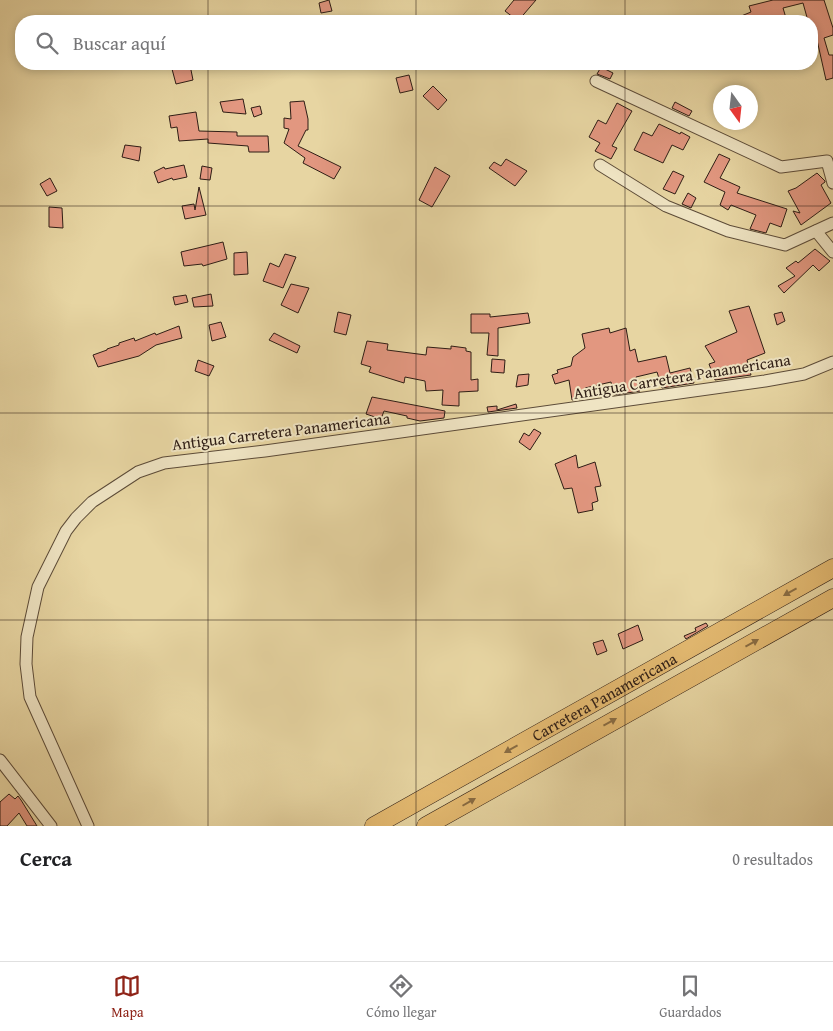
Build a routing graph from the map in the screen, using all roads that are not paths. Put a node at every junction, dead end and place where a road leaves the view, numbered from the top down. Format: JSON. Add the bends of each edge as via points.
{"nodes":[{"id":1,"x":596,"y":81,"type":"dead end"},
{"id":2,"x":600,"y":165,"type":"dead end"},
{"id":3,"x":833,"y":184,"type":"edge"},
{"id":4,"x":833,"y":223,"type":"edge"},
{"id":5,"x":816,"y":231,"type":"junction"},
{"id":6,"x":833,"y":252,"type":"edge"},
{"id":7,"x":833,"y":362,"type":"edge"},
{"id":8,"x":833,"y":568,"type":"edge"},
{"id":9,"x":833,"y":598,"type":"edge"},
{"id":10,"x":0,"y":760,"type":"edge"},
{"id":11,"x":51,"y":826,"type":"edge"},
{"id":12,"x":88,"y":826,"type":"edge"},
{"id":13,"x":374,"y":826,"type":"edge"},
{"id":14,"x":426,"y":826,"type":"edge"}],
"edges":[{"from":1,"to":3,"type":"street","via":[[781,167],[827,161]]},
{"from":2,"to":5,"type":"street","via":[[666,206],[728,231],[785,245]]},
{"from":4,"to":5,"type":"street"},
{"from":5,"to":6,"type":"street"},
{"from":7,"to":12,"type":"street","name":"Antigua Carretera Panamericana","via":[[804,374],[765,381],[265,452],[176,461],[138,472],[92,502],[66,531],[38,587],[27,637],[30,697]]},
{"from":8,"to":13,"type":"highway","name":"Carretera Panamericana","one_way":true},
{"from":14,"to":9,"type":"highway","name":"Carretera Panamericana","one_way":true},
{"from":10,"to":11,"type":"street"}]}
